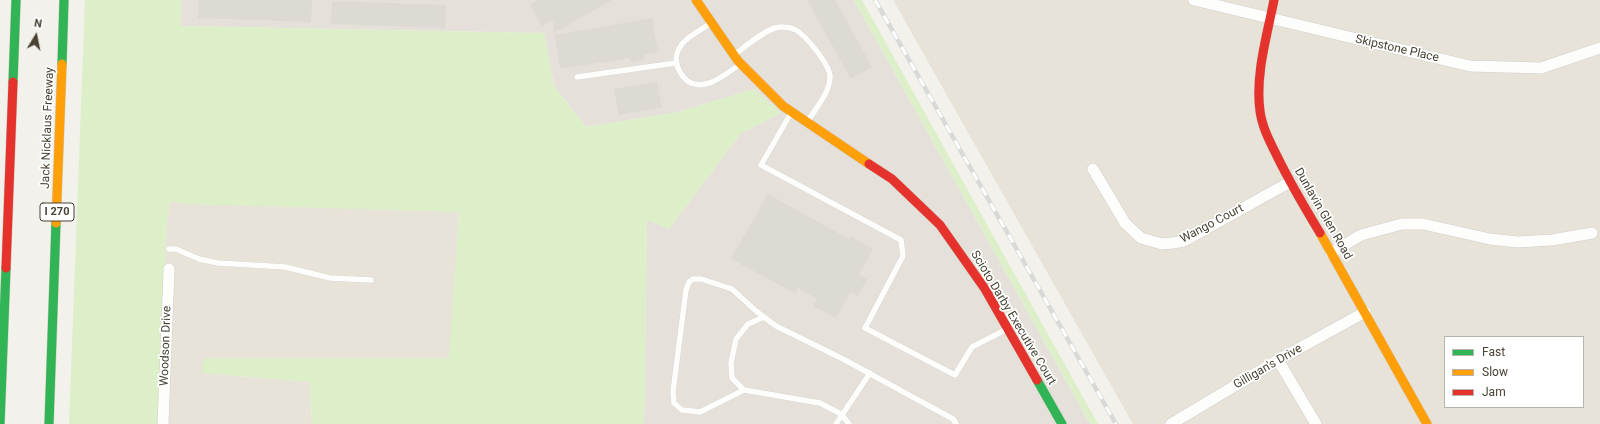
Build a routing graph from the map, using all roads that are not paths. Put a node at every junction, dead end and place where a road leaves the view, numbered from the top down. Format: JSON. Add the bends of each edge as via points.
{"nodes":[{"id":1,"x":16,"y":0,"type":"edge"},
{"id":2,"x":64,"y":0,"type":"edge"},
{"id":3,"x":696,"y":0,"type":"edge"},
{"id":4,"x":1194,"y":0,"type":"edge"},
{"id":5,"x":1274,"y":0,"type":"edge"},
{"id":6,"x":1270,"y":19,"type":"junction"},
{"id":7,"x":711,"y":23,"type":"junction"},
{"id":8,"x":1600,"y":48,"type":"edge"},
{"id":9,"x":734,"y":55,"type":"junction"},
{"id":10,"x":676,"y":63,"type":"junction"},
{"id":11,"x":741,"y":64,"type":"junction"},
{"id":12,"x":577,"y":78,"type":"dead end"},
{"id":13,"x":792,"y":111,"type":"junction"},
{"id":14,"x":807,"y":122,"type":"junction"},
{"id":15,"x":1093,"y":170,"type":"dead end"},
{"id":16,"x":1290,"y":182,"type":"junction"},
{"id":17,"x":1592,"y":233,"type":"dead end"},
{"id":18,"x":169,"y":249,"type":"dead end"},
{"id":19,"x":1331,"y":253,"type":"junction"},
{"id":20,"x":169,"y":269,"type":"dead end"},
{"id":21,"x":371,"y":280,"type":"dead end"},
{"id":22,"x":1365,"y":312,"type":"junction"},
{"id":23,"x":764,"y":317,"type":"junction"},
{"id":24,"x":1008,"y":329,"type":"junction"},
{"id":25,"x":1278,"y":360,"type":"junction"},
{"id":26,"x":870,"y":373,"type":"junction"},
{"id":27,"x":744,"y":390,"type":"junction"},
{"id":28,"x":841,"y":414,"type":"junction"},
{"id":29,"x":0,"y":424,"type":"edge"},
{"id":30,"x":49,"y":424,"type":"edge"},
{"id":31,"x":163,"y":424,"type":"edge"},
{"id":32,"x":836,"y":424,"type":"edge"},
{"id":33,"x":849,"y":424,"type":"edge"},
{"id":34,"x":956,"y":424,"type":"edge"},
{"id":35,"x":1062,"y":424,"type":"edge"},
{"id":36,"x":1171,"y":424,"type":"edge"},
{"id":37,"x":1316,"y":424,"type":"edge"},
{"id":38,"x":1427,"y":424,"type":"edge"}],
"edges":[{"from":1,"to":29,"type":"main road"},
{"from":2,"to":30,"type":"main road","name":"Jack Nicklaus Freeway","number":"I 270"},
{"from":3,"to":7,"type":"main road","name":"Scioto Darby Executive Court"},
{"from":4,"to":6,"type":"street","name":"Skipstone Place"},
{"from":5,"to":6,"type":"main road","name":"Dunlavin Glen Road"},
{"from":6,"to":8,"type":"street","name":"Skipstone Place","via":[[1470,66],[1541,68]]},
{"from":6,"to":16,"type":"main road","name":"Dunlavin Glen Road","via":[[1262,63],[1260,112],[1266,134]]},
{"from":7,"to":9,"type":"main road","name":"Scioto Darby Executive Court"},
{"from":7,"to":10,"type":"lane","via":[[685,41],[678,51]]},
{"from":9,"to":11,"type":"main road","name":"Scioto Darby Executive Court"},
{"from":9,"to":14,"type":"lane","via":[[775,28],[786,26],[796,30],[809,41],[828,68],[830,76],[829,85]]},
{"from":10,"to":11,"type":"lane","via":[[680,73],[695,84],[719,80]]},
{"from":10,"to":12,"type":"lane"},
{"from":11,"to":13,"type":"main road","name":"Scioto Darby Executive Court"},
{"from":13,"to":14,"type":"main road","name":"Scioto Darby Executive Court"},
{"from":13,"to":24,"type":"lane","via":[[761,165],[901,240],[903,256],[865,328],[955,375],[972,347]]},
{"from":14,"to":24,"type":"main road","name":"Scioto Darby Executive Court","via":[[892,179],[940,225],[985,290]]},
{"from":15,"to":16,"type":"street","name":"Wango Court","via":[[1125,223],[1142,238],[1162,244],[1184,241]]},
{"from":16,"to":19,"type":"main road","name":"Dunlavin Glen Road"},
{"from":17,"to":19,"type":"street","via":[[1552,240],[1518,242],[1490,239],[1423,224],[1402,224],[1361,235]]},
{"from":18,"to":21,"type":"lane","via":[[218,263],[285,267],[330,278]]},
{"from":19,"to":22,"type":"main road","name":"Dunlavin Glen Road"},
{"from":20,"to":31,"type":"street","name":"Woodson Drive"},
{"from":22,"to":25,"type":"street","name":"Gilligan's Drive"},
{"from":22,"to":38,"type":"main road","name":"Dunlavin Glen Road"},
{"from":23,"to":26,"type":"lane","via":[[776,326]]},
{"from":23,"to":27,"type":"lane","via":[[748,324],[736,339],[731,363],[732,378]]},
{"from":23,"to":27,"type":"lane","via":[[732,289],[701,279],[689,282],[673,392],[674,403],[682,410],[700,412]]},
{"from":24,"to":35,"type":"main road","name":"Scioto Darby Executive Court"},
{"from":25,"to":36,"type":"street","name":"Gilligan's Drive"},
{"from":25,"to":37,"type":"street"},
{"from":26,"to":28,"type":"lane"},
{"from":26,"to":34,"type":"lane","via":[[953,419]]},
{"from":27,"to":28,"type":"lane","via":[[820,403]]},
{"from":28,"to":32,"type":"lane"},
{"from":28,"to":33,"type":"lane"}]}
